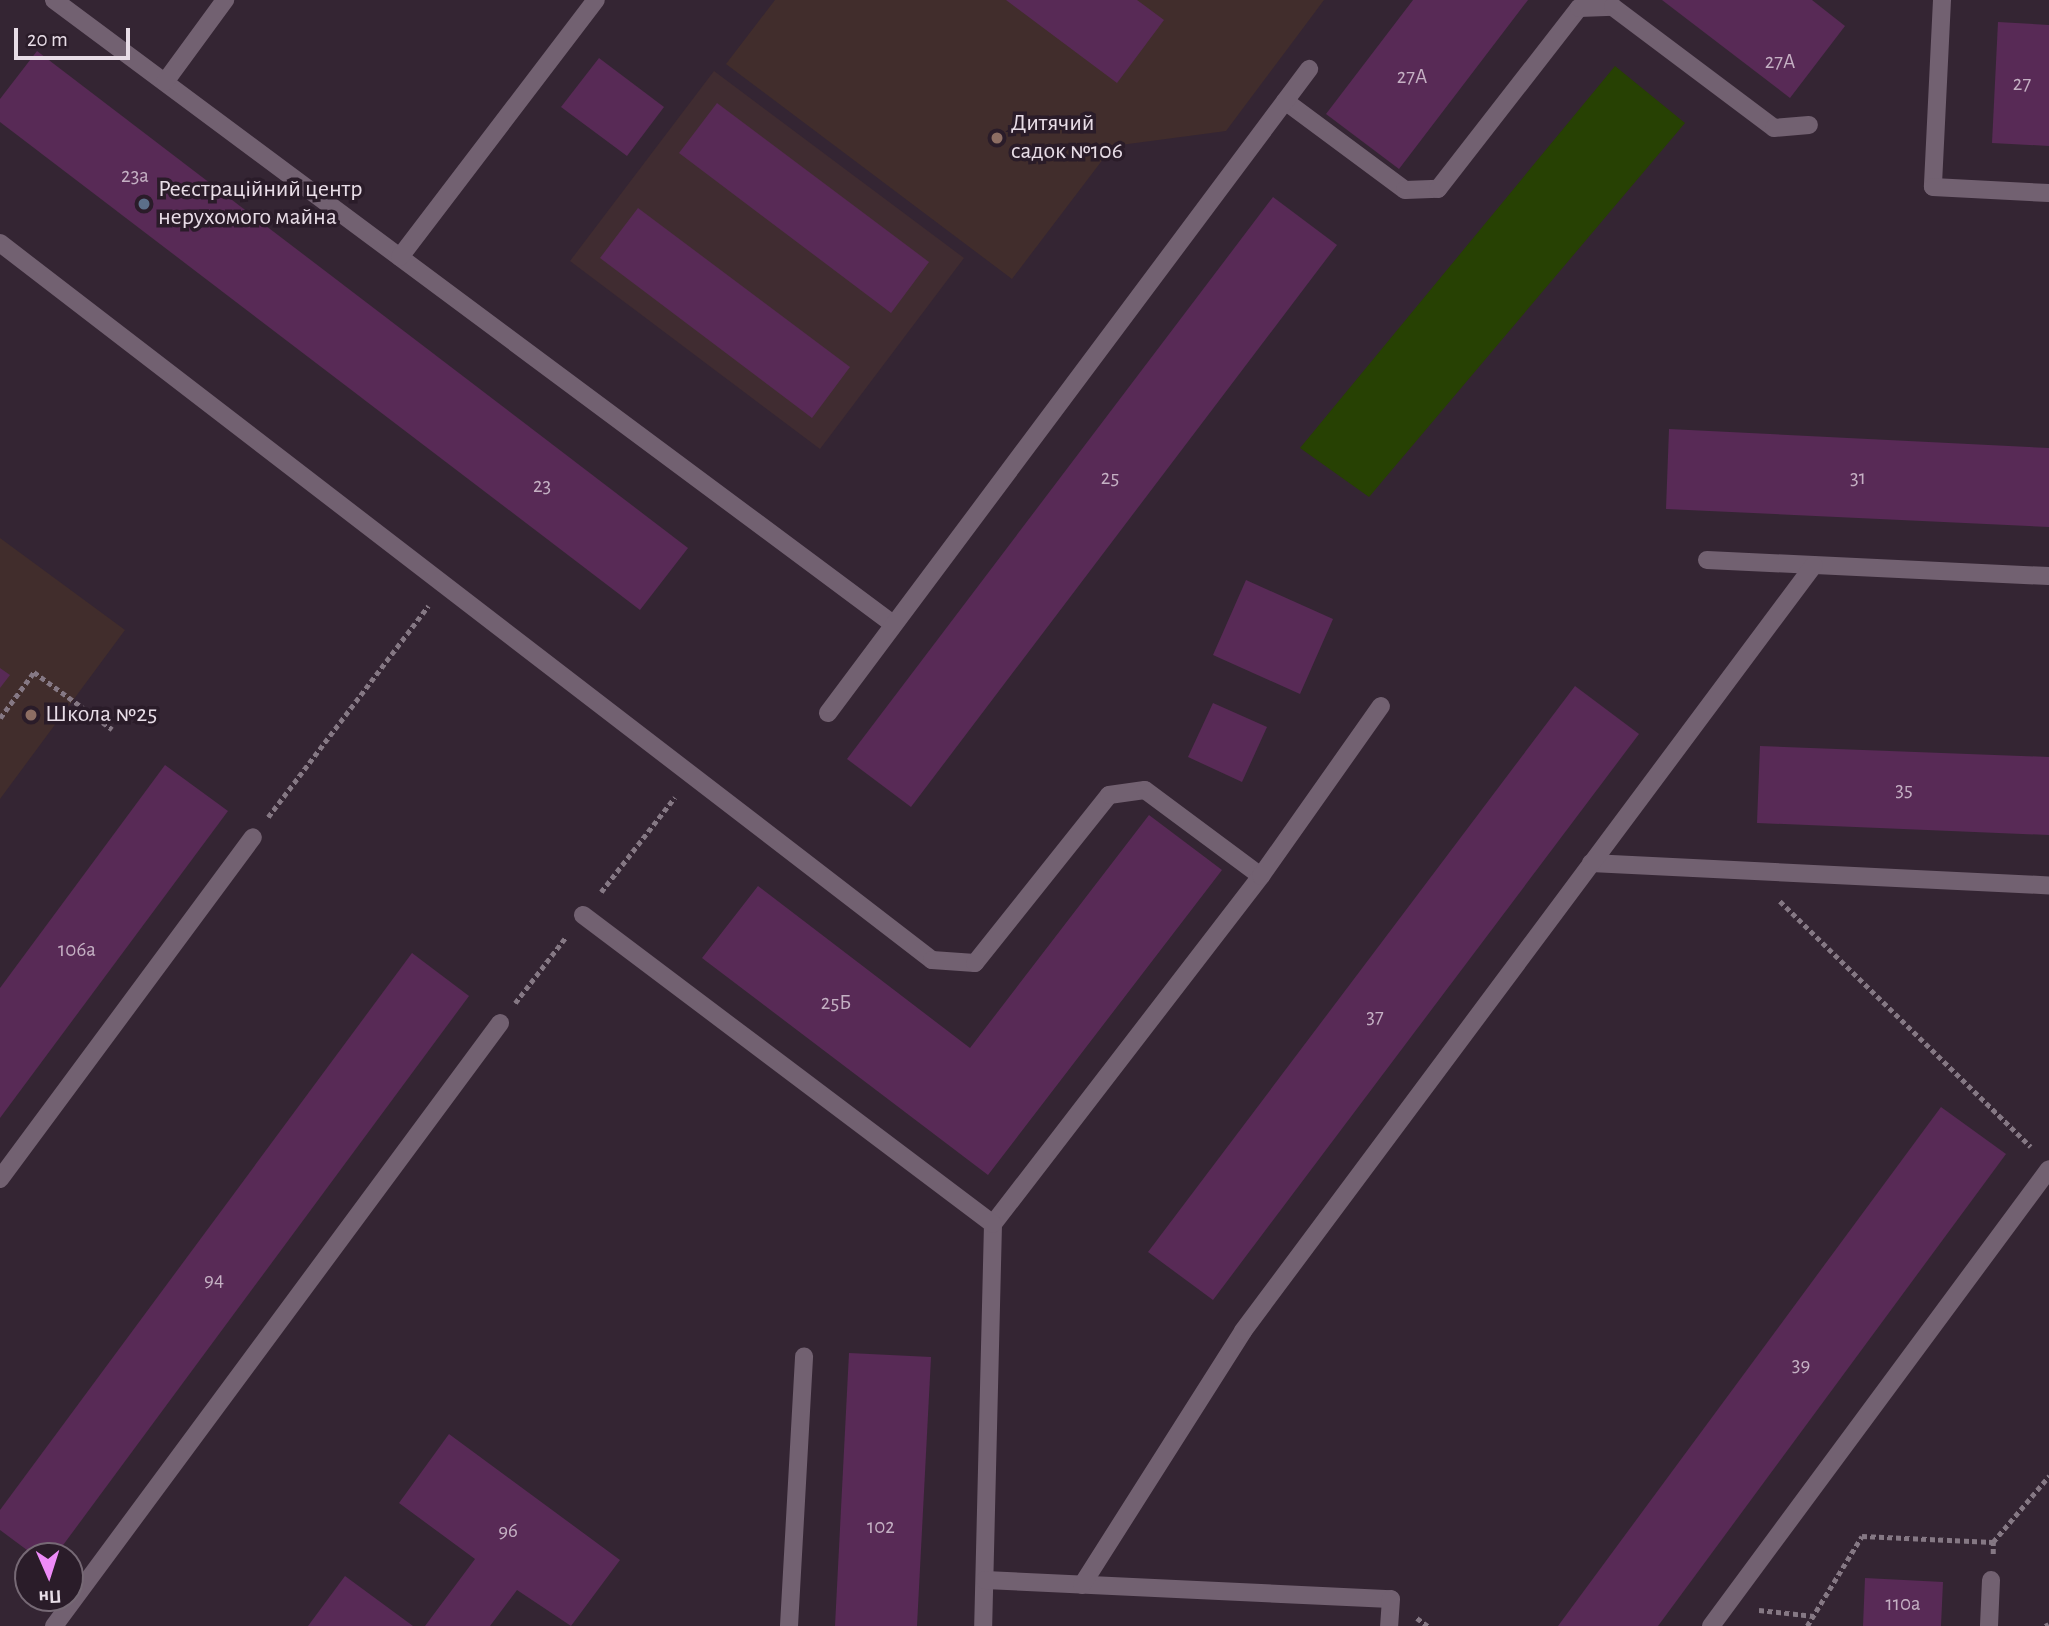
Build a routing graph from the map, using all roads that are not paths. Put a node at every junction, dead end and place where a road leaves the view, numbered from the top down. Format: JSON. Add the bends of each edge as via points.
{"nodes":[{"id":1,"x":54,"y":0,"type":"edge"},
{"id":2,"x":225,"y":0,"type":"edge"},
{"id":3,"x":596,"y":0,"type":"edge"},
{"id":4,"x":1942,"y":0,"type":"edge"},
{"id":5,"x":1309,"y":69,"type":"dead end"},
{"id":6,"x":165,"y":82,"type":"junction"},
{"id":7,"x":1285,"y":101,"type":"junction"},
{"id":8,"x":1809,"y":125,"type":"dead end"},
{"id":9,"x":2049,"y":192,"type":"edge"},
{"id":10,"x":0,"y":243,"type":"edge"},
{"id":11,"x":400,"y":257,"type":"junction"},
{"id":12,"x":1707,"y":560,"type":"dead end"},
{"id":13,"x":1814,"y":565,"type":"junction"},
{"id":14,"x":2049,"y":576,"type":"edge"},
{"id":15,"x":893,"y":624,"type":"junction"},
{"id":16,"x":1381,"y":705,"type":"dead end"},
{"id":17,"x":828,"y":713,"type":"dead end"},
{"id":18,"x":253,"y":837,"type":"road end"},
{"id":19,"x":1591,"y":863,"type":"junction"},
{"id":20,"x":1261,"y":876,"type":"junction"},
{"id":21,"x":2049,"y":885,"type":"edge"},
{"id":22,"x":583,"y":915,"type":"dead end"},
{"id":23,"x":500,"y":1023,"type":"dead end"},
{"id":24,"x":2044,"y":1162,"type":"edge"},
{"id":25,"x":0,"y":1179,"type":"edge"},
{"id":26,"x":993,"y":1223,"type":"junction"},
{"id":27,"x":804,"y":1356,"type":"dead end"},
{"id":28,"x":985,"y":1580,"type":"junction"},
{"id":29,"x":1991,"y":1580,"type":"dead end"},
{"id":30,"x":1082,"y":1585,"type":"junction"},
{"id":31,"x":54,"y":1626,"type":"edge"},
{"id":32,"x":789,"y":1626,"type":"edge"},
{"id":33,"x":983,"y":1626,"type":"edge"},
{"id":34,"x":1390,"y":1626,"type":"edge"},
{"id":35,"x":1711,"y":1626,"type":"edge"},
{"id":36,"x":1989,"y":1626,"type":"edge"}],
"edges":[{"from":1,"to":6,"type":"lane"},
{"from":2,"to":6,"type":"lane"},
{"from":3,"to":11,"type":"lane"},
{"from":4,"to":9,"type":"lane","via":[[1933,187]]},
{"from":5,"to":7,"type":"lane"},
{"from":6,"to":11,"type":"lane"},
{"from":7,"to":8,"type":"lane","via":[[1405,190],[1438,189],[1579,8],[1613,7],[1774,128]]},
{"from":7,"to":15,"type":"lane"},
{"from":10,"to":20,"type":"lane","via":[[932,960],[975,963],[1109,795],[1145,790]]},
{"from":11,"to":15,"type":"lane"},
{"from":12,"to":13,"type":"lane"},
{"from":13,"to":14,"type":"lane"},
{"from":13,"to":19,"type":"lane"},
{"from":15,"to":17,"type":"lane"},
{"from":16,"to":20,"type":"lane"},
{"from":18,"to":25,"type":"lane"},
{"from":19,"to":21,"type":"lane"},
{"from":19,"to":30,"type":"lane","via":[[1242,1331]]},
{"from":20,"to":26,"type":"lane"},
{"from":22,"to":26,"type":"lane"},
{"from":23,"to":31,"type":"lane"},
{"from":24,"to":35,"type":"lane"},
{"from":26,"to":28,"type":"lane"},
{"from":27,"to":32,"type":"lane"},
{"from":28,"to":30,"type":"lane"},
{"from":28,"to":33,"type":"lane"},
{"from":29,"to":36,"type":"lane"},
{"from":30,"to":34,"type":"lane","via":[[1391,1599]]}]}
